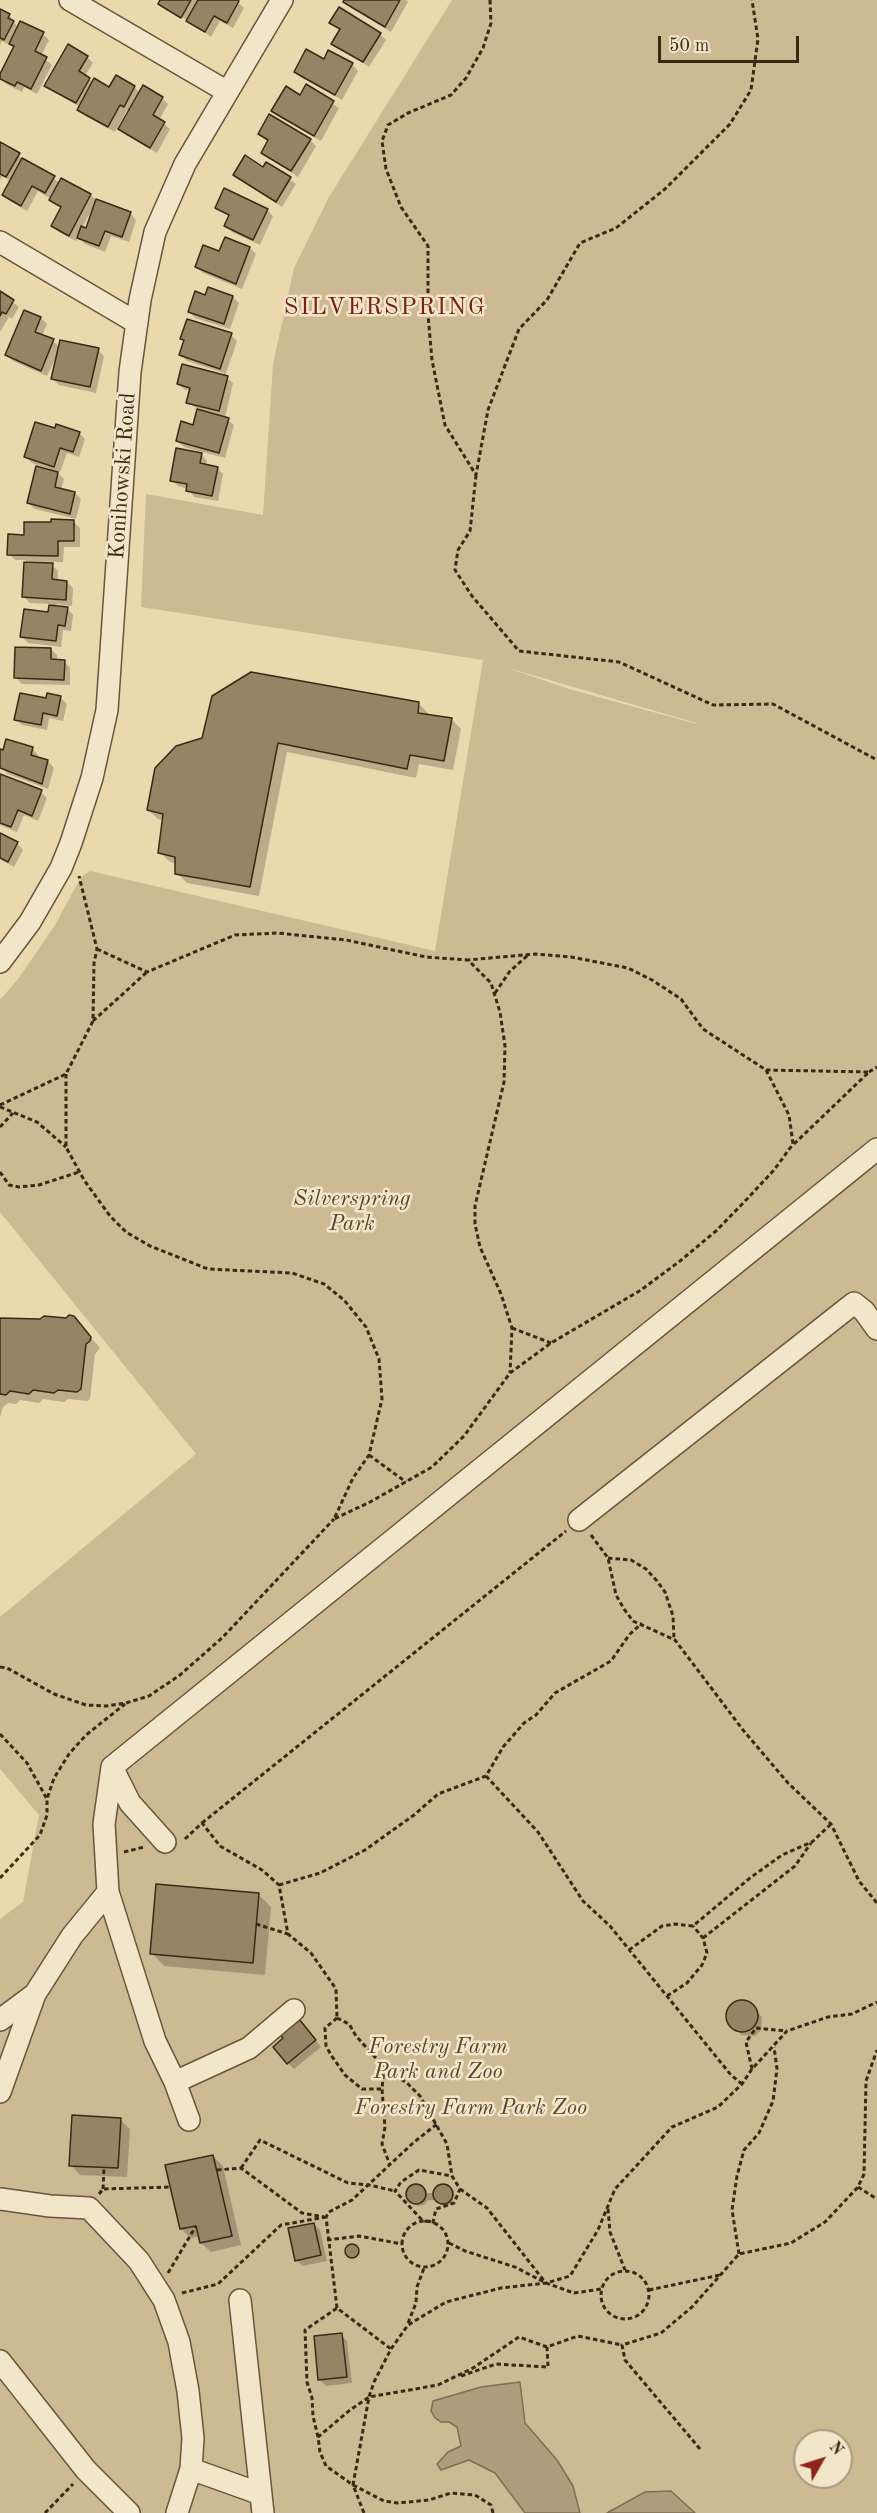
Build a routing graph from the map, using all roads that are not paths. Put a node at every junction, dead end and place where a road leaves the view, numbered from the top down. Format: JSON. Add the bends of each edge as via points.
{"nodes":[{"id":1,"x":70,"y":0,"type":"edge"},
{"id":2,"x":282,"y":0,"type":"edge"},
{"id":3,"x":226,"y":91,"type":"junction"},
{"id":4,"x":0,"y":242,"type":"edge"},
{"id":5,"x":137,"y":323,"type":"junction"},
{"id":6,"x":0,"y":962,"type":"edge"},
{"id":7,"x":877,"y":1149,"type":"edge"},
{"id":8,"x":877,"y":1329,"type":"edge"},
{"id":9,"x":579,"y":1520,"type":"road end"},
{"id":10,"x":112,"y":1767,"type":"junction"},
{"id":11,"x":165,"y":1842,"type":"road end"},
{"id":12,"x":108,"y":1892,"type":"junction"},
{"id":13,"x":35,"y":1994,"type":"junction"},
{"id":14,"x":294,"y":2010,"type":"dead end"},
{"id":15,"x":0,"y":2020,"type":"edge"},
{"id":16,"x":175,"y":2082,"type":"junction"},
{"id":17,"x":0,"y":2092,"type":"edge"},
{"id":18,"x":189,"y":2120,"type":"dead end"},
{"id":19,"x":0,"y":2199,"type":"edge"},
{"id":20,"x":240,"y":2300,"type":"dead end"},
{"id":21,"x":0,"y":2361,"type":"edge"},
{"id":22,"x":191,"y":2469,"type":"junction"},
{"id":23,"x":262,"y":2503,"type":"edge"},
{"id":24,"x":129,"y":2513,"type":"edge"},
{"id":25,"x":177,"y":2513,"type":"edge"}],
"edges":[{"from":1,"to":3,"type":"street"},
{"from":2,"to":3,"type":"street","name":"Konihowski Road"},
{"from":3,"to":5,"type":"street","name":"Konihowski Road","via":[[184,164],[155,232]]},
{"from":4,"to":5,"type":"street"},
{"from":5,"to":6,"type":"street","name":"Konihowski Road","via":[[125,438],[107,710],[92,778],[61,868],[30,922]]},
{"from":7,"to":10,"type":"street"},
{"from":8,"to":9,"type":"street","via":[[854,1303]]},
{"from":10,"to":11,"type":"street","via":[[130,1803]]},
{"from":10,"to":12,"type":"street","via":[[104,1824]]},
{"from":12,"to":13,"type":"street","via":[[72,1936]]},
{"from":12,"to":16,"type":"street","via":[[155,2041]]},
{"from":13,"to":15,"type":"street"},
{"from":13,"to":17,"type":"street"},
{"from":14,"to":16,"type":"street","via":[[249,2048]]},
{"from":16,"to":18,"type":"street"},
{"from":19,"to":22,"type":"street","via":[[89,2208],[139,2261],[164,2300],[179,2342],[193,2438]]},
{"from":20,"to":23,"type":"street"},
{"from":21,"to":24,"type":"street","via":[[86,2470]]},
{"from":22,"to":23,"type":"street"},
{"from":22,"to":25,"type":"street"}]}
